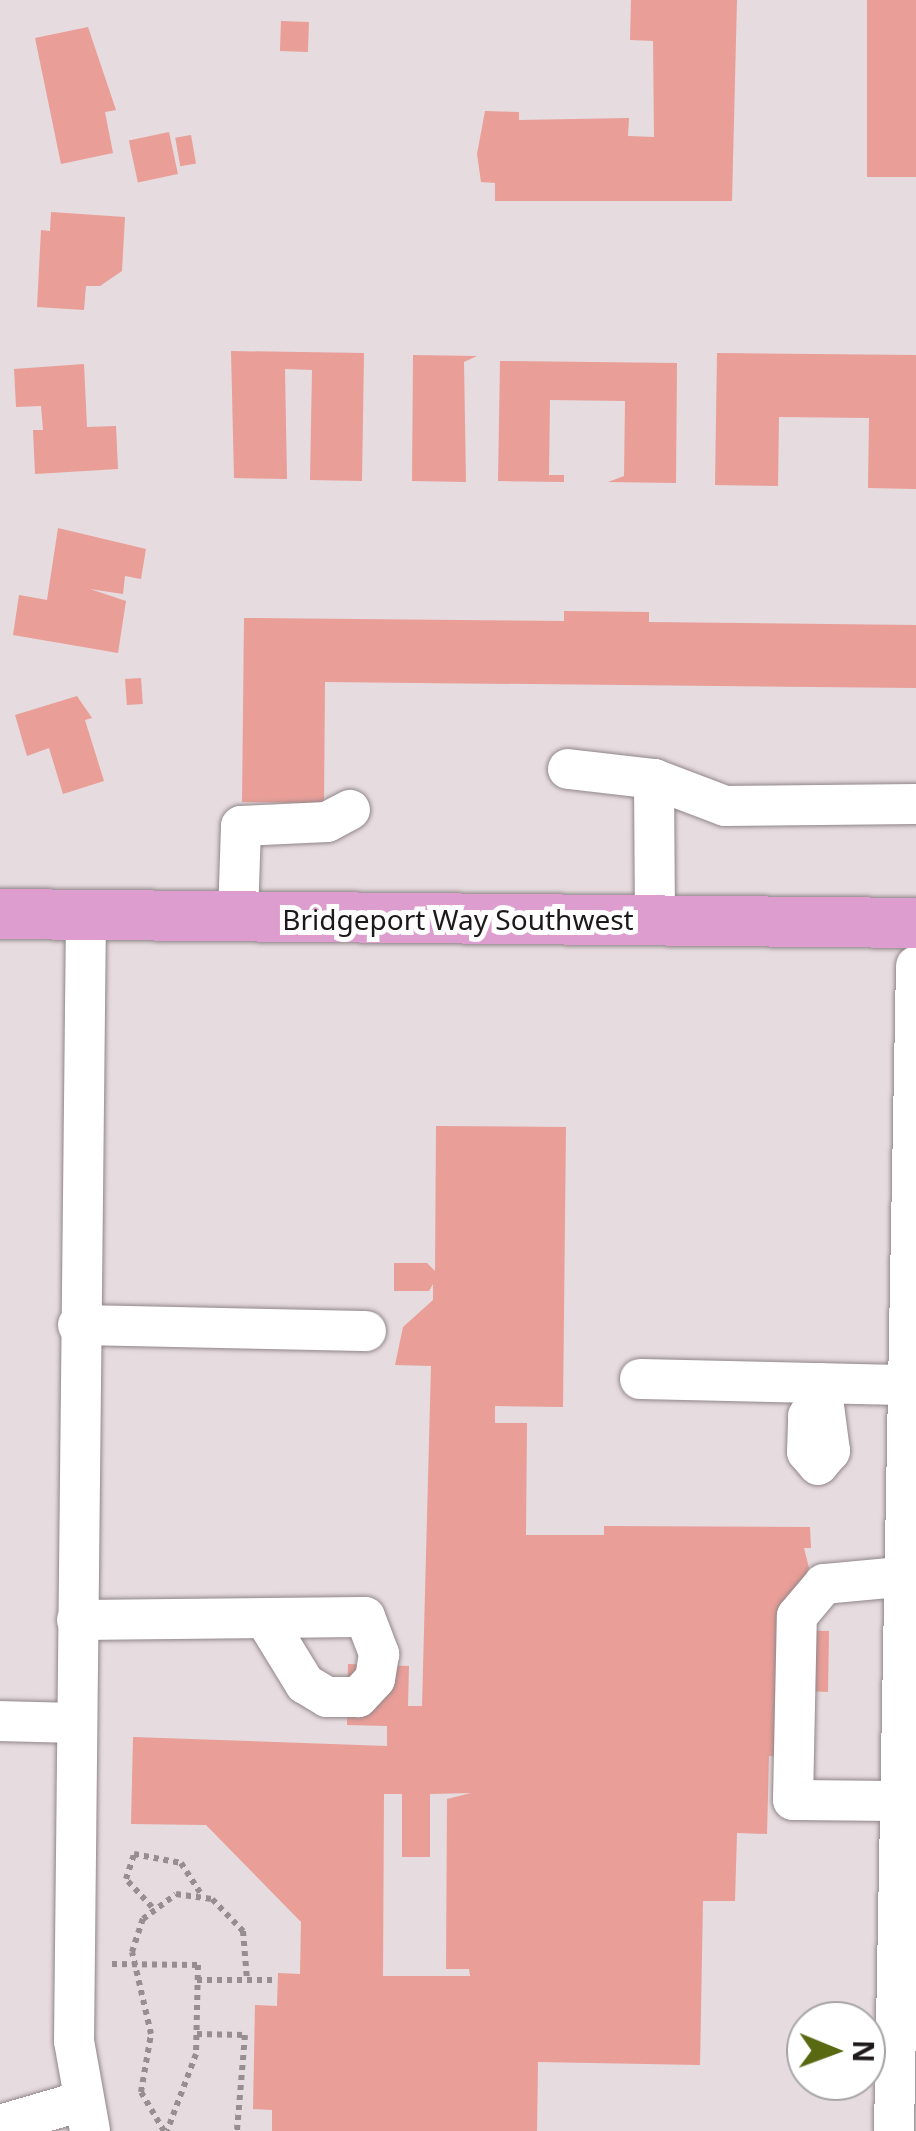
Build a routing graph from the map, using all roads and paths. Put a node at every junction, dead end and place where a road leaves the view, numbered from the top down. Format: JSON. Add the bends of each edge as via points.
{"nodes":[{"id":1,"x":568,"y":769,"type":"dead end"},
{"id":2,"x":654,"y":778,"type":"junction"},
{"id":3,"x":916,"y":804,"type":"edge"},
{"id":4,"x":350,"y":810,"type":"dead end"},
{"id":5,"x":0,"y":914,"type":"edge"},
{"id":6,"x":86,"y":915,"type":"junction"},
{"id":7,"x":238,"y":917,"type":"junction"},
{"id":8,"x":656,"y":921,"type":"junction"},
{"id":9,"x":916,"y":923,"type":"edge"},
{"id":10,"x":916,"y":966,"type":"edge"},
{"id":11,"x":78,"y":1324,"type":"junction"},
{"id":12,"x":366,"y":1331,"type":"dead end"},
{"id":13,"x":640,"y":1380,"type":"dead end"},
{"id":14,"x":902,"y":1385,"type":"junction"},
{"id":15,"x":900,"y":1577,"type":"junction"},
{"id":16,"x":76,"y":1620,"type":"junction"},
{"id":17,"x":267,"y":1622,"type":"dead end"},
{"id":18,"x":0,"y":1721,"type":"edge"},
{"id":19,"x":76,"y":1723,"type":"junction"},
{"id":20,"x":897,"y":1802,"type":"junction"},
{"id":21,"x":201,"y":1894,"type":"junction"},
{"id":22,"x":152,"y":1906,"type":"junction"},
{"id":23,"x":906,"y":1957,"type":"edge"},
{"id":24,"x":95,"y":1964,"type":"dead end"},
{"id":25,"x":132,"y":1964,"type":"junction"},
{"id":26,"x":198,"y":1980,"type":"junction"},
{"id":27,"x":248,"y":1980,"type":"junction"},
{"id":28,"x":273,"y":1980,"type":"dead end"},
{"id":29,"x":196,"y":2034,"type":"junction"},
{"id":30,"x":86,"y":2116,"type":"edge"},
{"id":31,"x":0,"y":2125,"type":"edge"},
{"id":32,"x":165,"y":2131,"type":"edge"},
{"id":33,"x":237,"y":2131,"type":"edge"},
{"id":34,"x":894,"y":2131,"type":"edge"}],
"edges":[{"from":1,"to":2,"type":"lane"},
{"from":2,"to":3,"type":"lane","via":[[725,806]]},
{"from":2,"to":8,"type":"lane"},
{"from":4,"to":7,"type":"lane","via":[[327,822],[240,826]]},
{"from":5,"to":6,"type":"main road","name":"Bridgeport Way Southwest"},
{"from":6,"to":7,"type":"main road","name":"Bridgeport Way Southwest"},
{"from":6,"to":11,"type":"lane"},
{"from":7,"to":8,"type":"main road","name":"Bridgeport Way Southwest"},
{"from":8,"to":9,"type":"main road","name":"Bridgeport Way Southwest"},
{"from":10,"to":14,"type":"lane"},
{"from":11,"to":12,"type":"lane"},
{"from":11,"to":16,"type":"lane"},
{"from":13,"to":14,"type":"lane","via":[[821,1394]]},
{"from":14,"to":15,"type":"lane"},
{"from":15,"to":20,"type":"lane"},
{"from":15,"to":20,"type":"lane","via":[[824,1584],[798,1616],[793,1800]]},
{"from":16,"to":17,"type":"lane"},
{"from":16,"to":19,"type":"lane"},
{"from":18,"to":19,"type":"lane"},
{"from":19,"to":30,"type":"lane","via":[[74,2040]]},
{"from":20,"to":23,"type":"lane"},
{"from":21,"to":22,"type":"path"},
{"from":21,"to":22,"type":"path","via":[[180,1863],[134,1854],[126,1879]]},
{"from":21,"to":27,"type":"path","via":[[242,1931]]},
{"from":22,"to":25,"type":"path","via":[[136,1934]]},
{"from":23,"to":34,"type":"lane"},
{"from":24,"to":25,"type":"path"},
{"from":25,"to":26,"type":"path","via":[[198,1964]]},
{"from":25,"to":32,"type":"path","via":[[151,2034],[141,2092]]},
{"from":26,"to":27,"type":"path"},
{"from":26,"to":29,"type":"path"},
{"from":27,"to":28,"type":"path"},
{"from":29,"to":32,"type":"path","via":[[186,2093]]},
{"from":29,"to":33,"type":"path","via":[[246,2035]]},
{"from":30,"to":31,"type":"lane"}]}
